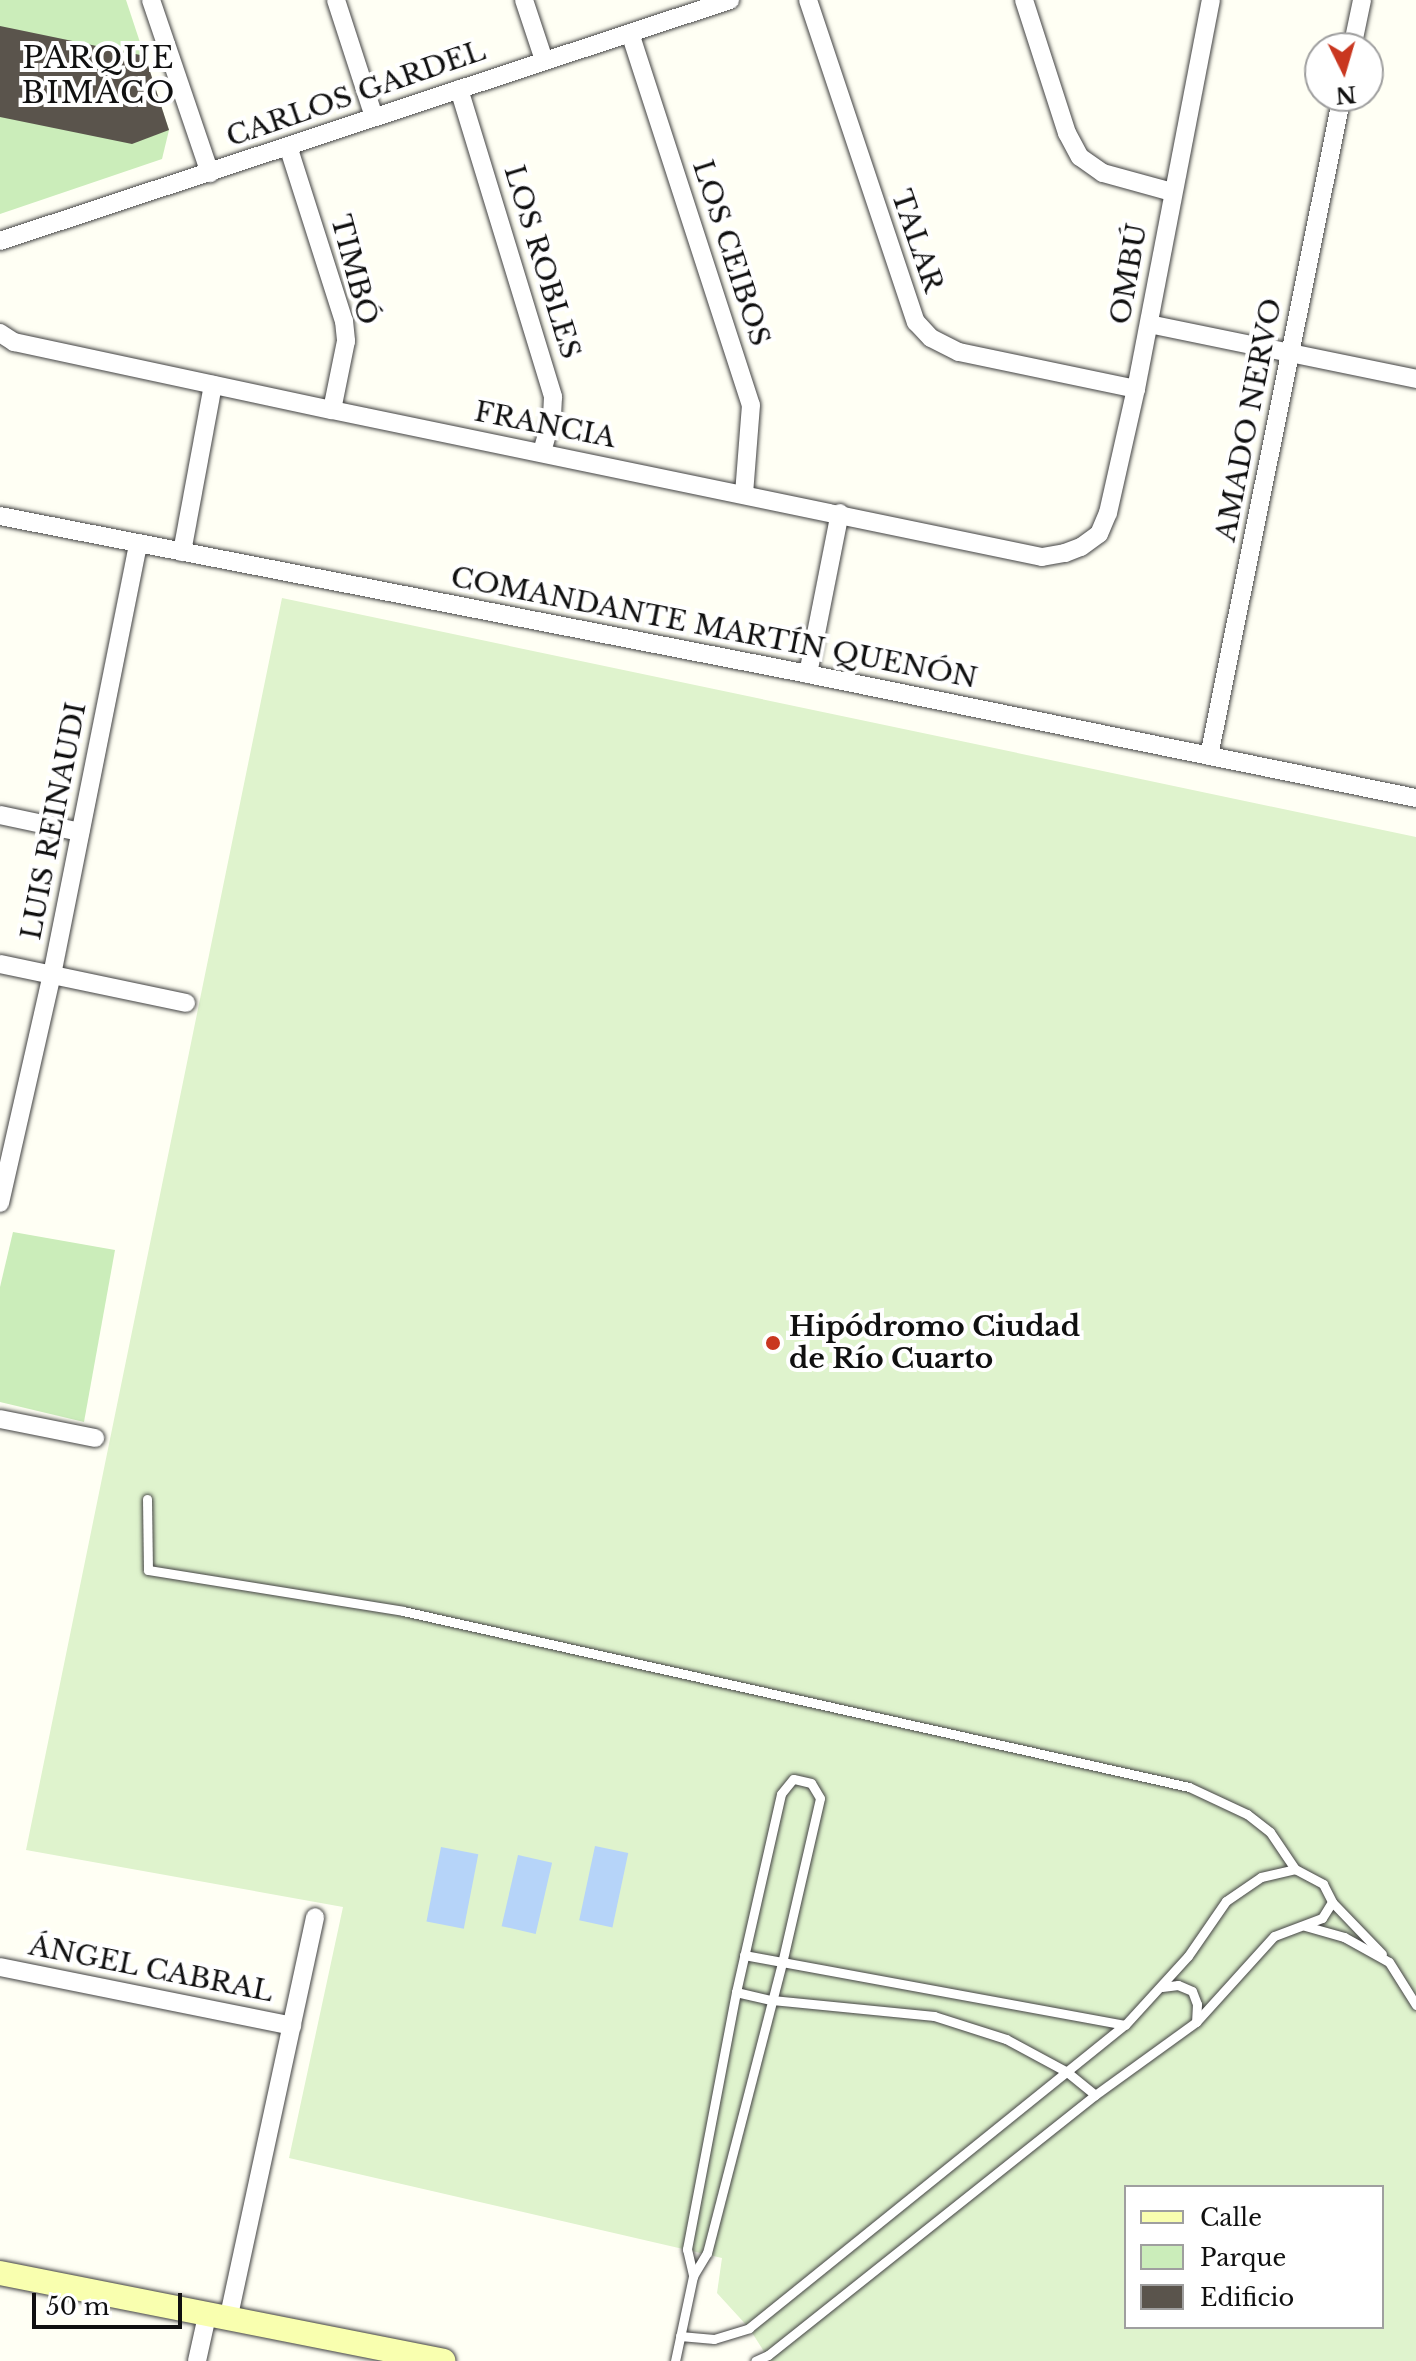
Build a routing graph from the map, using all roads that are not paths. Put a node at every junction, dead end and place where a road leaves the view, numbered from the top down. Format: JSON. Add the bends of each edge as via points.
{"nodes":[{"id":1,"x":151,"y":0,"type":"edge"},
{"id":2,"x":336,"y":0,"type":"edge"},
{"id":3,"x":524,"y":0,"type":"edge"},
{"id":4,"x":808,"y":0,"type":"edge"},
{"id":5,"x":1024,"y":0,"type":"edge"},
{"id":6,"x":1211,"y":0,"type":"edge"},
{"id":7,"x":1362,"y":0,"type":"edge"},
{"id":8,"x":720,"y":2,"type":"edge"},
{"id":9,"x":1355,"y":32,"type":"edge"},
{"id":10,"x":630,"y":33,"type":"junction"},
{"id":11,"x":544,"y":60,"type":"junction"},
{"id":12,"x":459,"y":89,"type":"junction"},
{"id":13,"x":1339,"y":112,"type":"edge"},
{"id":14,"x":374,"y":117,"type":"junction"},
{"id":15,"x":288,"y":146,"type":"junction"},
{"id":16,"x":210,"y":173,"type":"junction"},
{"id":17,"x":1172,"y":192,"type":"junction"},
{"id":18,"x":0,"y":241,"type":"edge"},
{"id":19,"x":1149,"y":324,"type":"junction"},
{"id":20,"x":0,"y":333,"type":"edge"},
{"id":21,"x":1291,"y":353,"type":"junction"},
{"id":22,"x":1416,"y":379,"type":"edge"},
{"id":23,"x":213,"y":385,"type":"junction"},
{"id":24,"x":1136,"y":389,"type":"junction"},
{"id":25,"x":332,"y":410,"type":"junction"},
{"id":26,"x":542,"y":453,"type":"junction"},
{"id":27,"x":744,"y":493,"type":"junction"},
{"id":28,"x":840,"y":513,"type":"junction"},
{"id":29,"x":0,"y":516,"type":"edge"},
{"id":30,"x":138,"y":543,"type":"junction"},
{"id":31,"x":1081,"y":547,"type":"joint"},
{"id":32,"x":182,"y":552,"type":"junction"},
{"id":33,"x":808,"y":674,"type":"junction"},
{"id":34,"x":1209,"y":756,"type":"junction"},
{"id":35,"x":1416,"y":798,"type":"edge"},
{"id":36,"x":0,"y":815,"type":"edge"},
{"id":37,"x":80,"y":832,"type":"junction"},
{"id":38,"x":0,"y":964,"type":"edge"},
{"id":39,"x":52,"y":975,"type":"junction"},
{"id":40,"x":186,"y":1003,"type":"dead end"},
{"id":41,"x":0,"y":1203,"type":"edge"},
{"id":42,"x":0,"y":1419,"type":"edge"},
{"id":43,"x":95,"y":1438,"type":"dead end"},
{"id":44,"x":147,"y":1499,"type":"dead end"},
{"id":45,"x":1295,"y":1869,"type":"junction"},
{"id":46,"x":1332,"y":1902,"type":"junction"},
{"id":47,"x":315,"y":1917,"type":"dead end"},
{"id":48,"x":1305,"y":1926,"type":"junction"},
{"id":49,"x":744,"y":1955,"type":"junction"},
{"id":50,"x":1389,"y":1962,"type":"junction"},
{"id":51,"x":782,"y":1963,"type":"junction"},
{"id":52,"x":0,"y":1967,"type":"edge"},
{"id":53,"x":1162,"y":1987,"type":"junction"},
{"id":54,"x":736,"y":1992,"type":"junction"},
{"id":55,"x":772,"y":2000,"type":"junction"},
{"id":56,"x":1416,"y":2005,"type":"edge"},
{"id":57,"x":1196,"y":2022,"type":"junction"},
{"id":58,"x":1125,"y":2025,"type":"junction"},
{"id":59,"x":292,"y":2026,"type":"junction"},
{"id":60,"x":1067,"y":2072,"type":"junction"},
{"id":61,"x":1095,"y":2095,"type":"junction"},
{"id":62,"x":0,"y":2273,"type":"edge"},
{"id":63,"x":693,"y":2276,"type":"junction"},
{"id":64,"x":217,"y":2318,"type":"junction"},
{"id":65,"x":680,"y":2336,"type":"junction"},
{"id":66,"x":414,"y":2358,"type":"edge"},
{"id":67,"x":197,"y":2361,"type":"edge"},
{"id":68,"x":443,"y":2361,"type":"edge"},
{"id":69,"x":675,"y":2361,"type":"edge"},
{"id":70,"x":755,"y":2361,"type":"edge"}],
"edges":[{"from":1,"to":16,"type":"street"},
{"from":2,"to":14,"type":"street"},
{"from":3,"to":11,"type":"street"},
{"from":4,"to":24,"type":"street","name":"TALAR","via":[[916,322],[931,338],[959,352]]},
{"from":5,"to":17,"type":"street","via":[[1067,133],[1080,157],[1103,173]]},
{"from":6,"to":17,"type":"street","name":"OMBÚ"},
{"from":7,"to":9,"type":"street"},
{"from":8,"to":10,"type":"street","name":"CARLOS GARDEL"},
{"from":10,"to":11,"type":"street","name":"CARLOS GARDEL"},
{"from":10,"to":27,"type":"street","name":"LOS CEIBOS","via":[[751,405]]},
{"from":11,"to":12,"type":"street","name":"CARLOS GARDEL"},
{"from":12,"to":14,"type":"street","name":"CARLOS GARDEL"},
{"from":12,"to":26,"type":"street","name":"LOS ROBLES","via":[[553,397]]},
{"from":13,"to":21,"type":"street","name":"AMADO NERVO"},
{"from":14,"to":15,"type":"street","name":"CARLOS GARDEL"},
{"from":15,"to":16,"type":"street","name":"CARLOS GARDEL"},
{"from":15,"to":25,"type":"street","name":"TIMBÓ","via":[[344,321],[346,341]]},
{"from":16,"to":18,"type":"street","name":"CARLOS GARDEL"},
{"from":17,"to":19,"type":"street","name":"OMBÚ"},
{"from":19,"to":21,"type":"street"},
{"from":19,"to":24,"type":"street","name":"OMBÚ"},
{"from":20,"to":23,"type":"street","name":"FRANCIA","via":[[14,342]]},
{"from":21,"to":22,"type":"street"},
{"from":21,"to":34,"type":"street","name":"AMADO NERVO"},
{"from":23,"to":25,"type":"street","name":"FRANCIA"},
{"from":23,"to":32,"type":"street"},
{"from":24,"to":31,"type":"street","name":"OMBÚ","via":[[1108,513],[1099,534]]},
{"from":25,"to":26,"type":"street","name":"FRANCIA"},
{"from":26,"to":27,"type":"street","name":"FRANCIA"},
{"from":27,"to":28,"type":"street","name":"FRANCIA"},
{"from":28,"to":31,"type":"street","name":"FRANCIA","via":[[1042,557]]},
{"from":28,"to":33,"type":"street"},
{"from":29,"to":30,"type":"street","name":"COMANDANTE MARTÍN QUENÓN"},
{"from":30,"to":32,"type":"street","name":"COMANDANTE MARTÍN QUENÓN"},
{"from":30,"to":37,"type":"street","name":"LUIS REINAUDI"},
{"from":32,"to":33,"type":"street","name":"COMANDANTE MARTÍN QUENÓN"},
{"from":33,"to":34,"type":"street","name":"COMANDANTE MARTÍN QUENÓN"},
{"from":34,"to":35,"type":"street","name":"COMANDANTE MARTÍN QUENÓN"},
{"from":36,"to":37,"type":"street"},
{"from":37,"to":39,"type":"street","name":"LUIS REINAUDI"},
{"from":38,"to":39,"type":"street"},
{"from":39,"to":40,"type":"street"},
{"from":39,"to":41,"type":"street","name":"LUIS REINAUDI"},
{"from":42,"to":43,"type":"street"},
{"from":44,"to":45,"type":"lane","via":[[148,1570],[403,1611],[1189,1787],[1247,1814],[1270,1832]]},
{"from":45,"to":46,"type":"lane","via":[[1323,1884]]},
{"from":45,"to":53,"type":"lane","via":[[1261,1877],[1226,1901]]},
{"from":46,"to":48,"type":"lane","via":[[1322,1918]]},
{"from":46,"to":50,"type":"lane"},
{"from":47,"to":59,"type":"street"},
{"from":48,"to":50,"type":"lane","via":[[1344,1937]]},
{"from":48,"to":57,"type":"lane","via":[[1274,1936]]},
{"from":49,"to":51,"type":"lane"},
{"from":49,"to":51,"type":"lane","via":[[781,1794],[793,1779],[811,1783],[820,1798]]},
{"from":49,"to":54,"type":"lane"},
{"from":50,"to":56,"type":"lane"},
{"from":51,"to":55,"type":"lane"},
{"from":51,"to":58,"type":"lane"},
{"from":52,"to":59,"type":"street","name":"ÁNGEL CABRAL"},
{"from":53,"to":57,"type":"lane","via":[[1178,1985],[1192,1991]]},
{"from":53,"to":58,"type":"lane"},
{"from":54,"to":55,"type":"lane"},
{"from":54,"to":63,"type":"lane","via":[[687,2249]]},
{"from":55,"to":60,"type":"lane","via":[[934,2016],[1006,2039]]},
{"from":55,"to":63,"type":"lane","via":[[707,2253]]},
{"from":57,"to":61,"type":"lane"},
{"from":58,"to":60,"type":"lane"},
{"from":59,"to":64,"type":"street"},
{"from":60,"to":61,"type":"lane"},
{"from":60,"to":65,"type":"lane","via":[[749,2328],[714,2339]]},
{"from":61,"to":70,"type":"lane"},
{"from":62,"to":64,"type":"main road"},
{"from":63,"to":65,"type":"lane"},
{"from":64,"to":66,"type":"main road"},
{"from":64,"to":67,"type":"street"},
{"from":65,"to":69,"type":"lane"},
{"from":66,"to":68,"type":"main road"}]}
